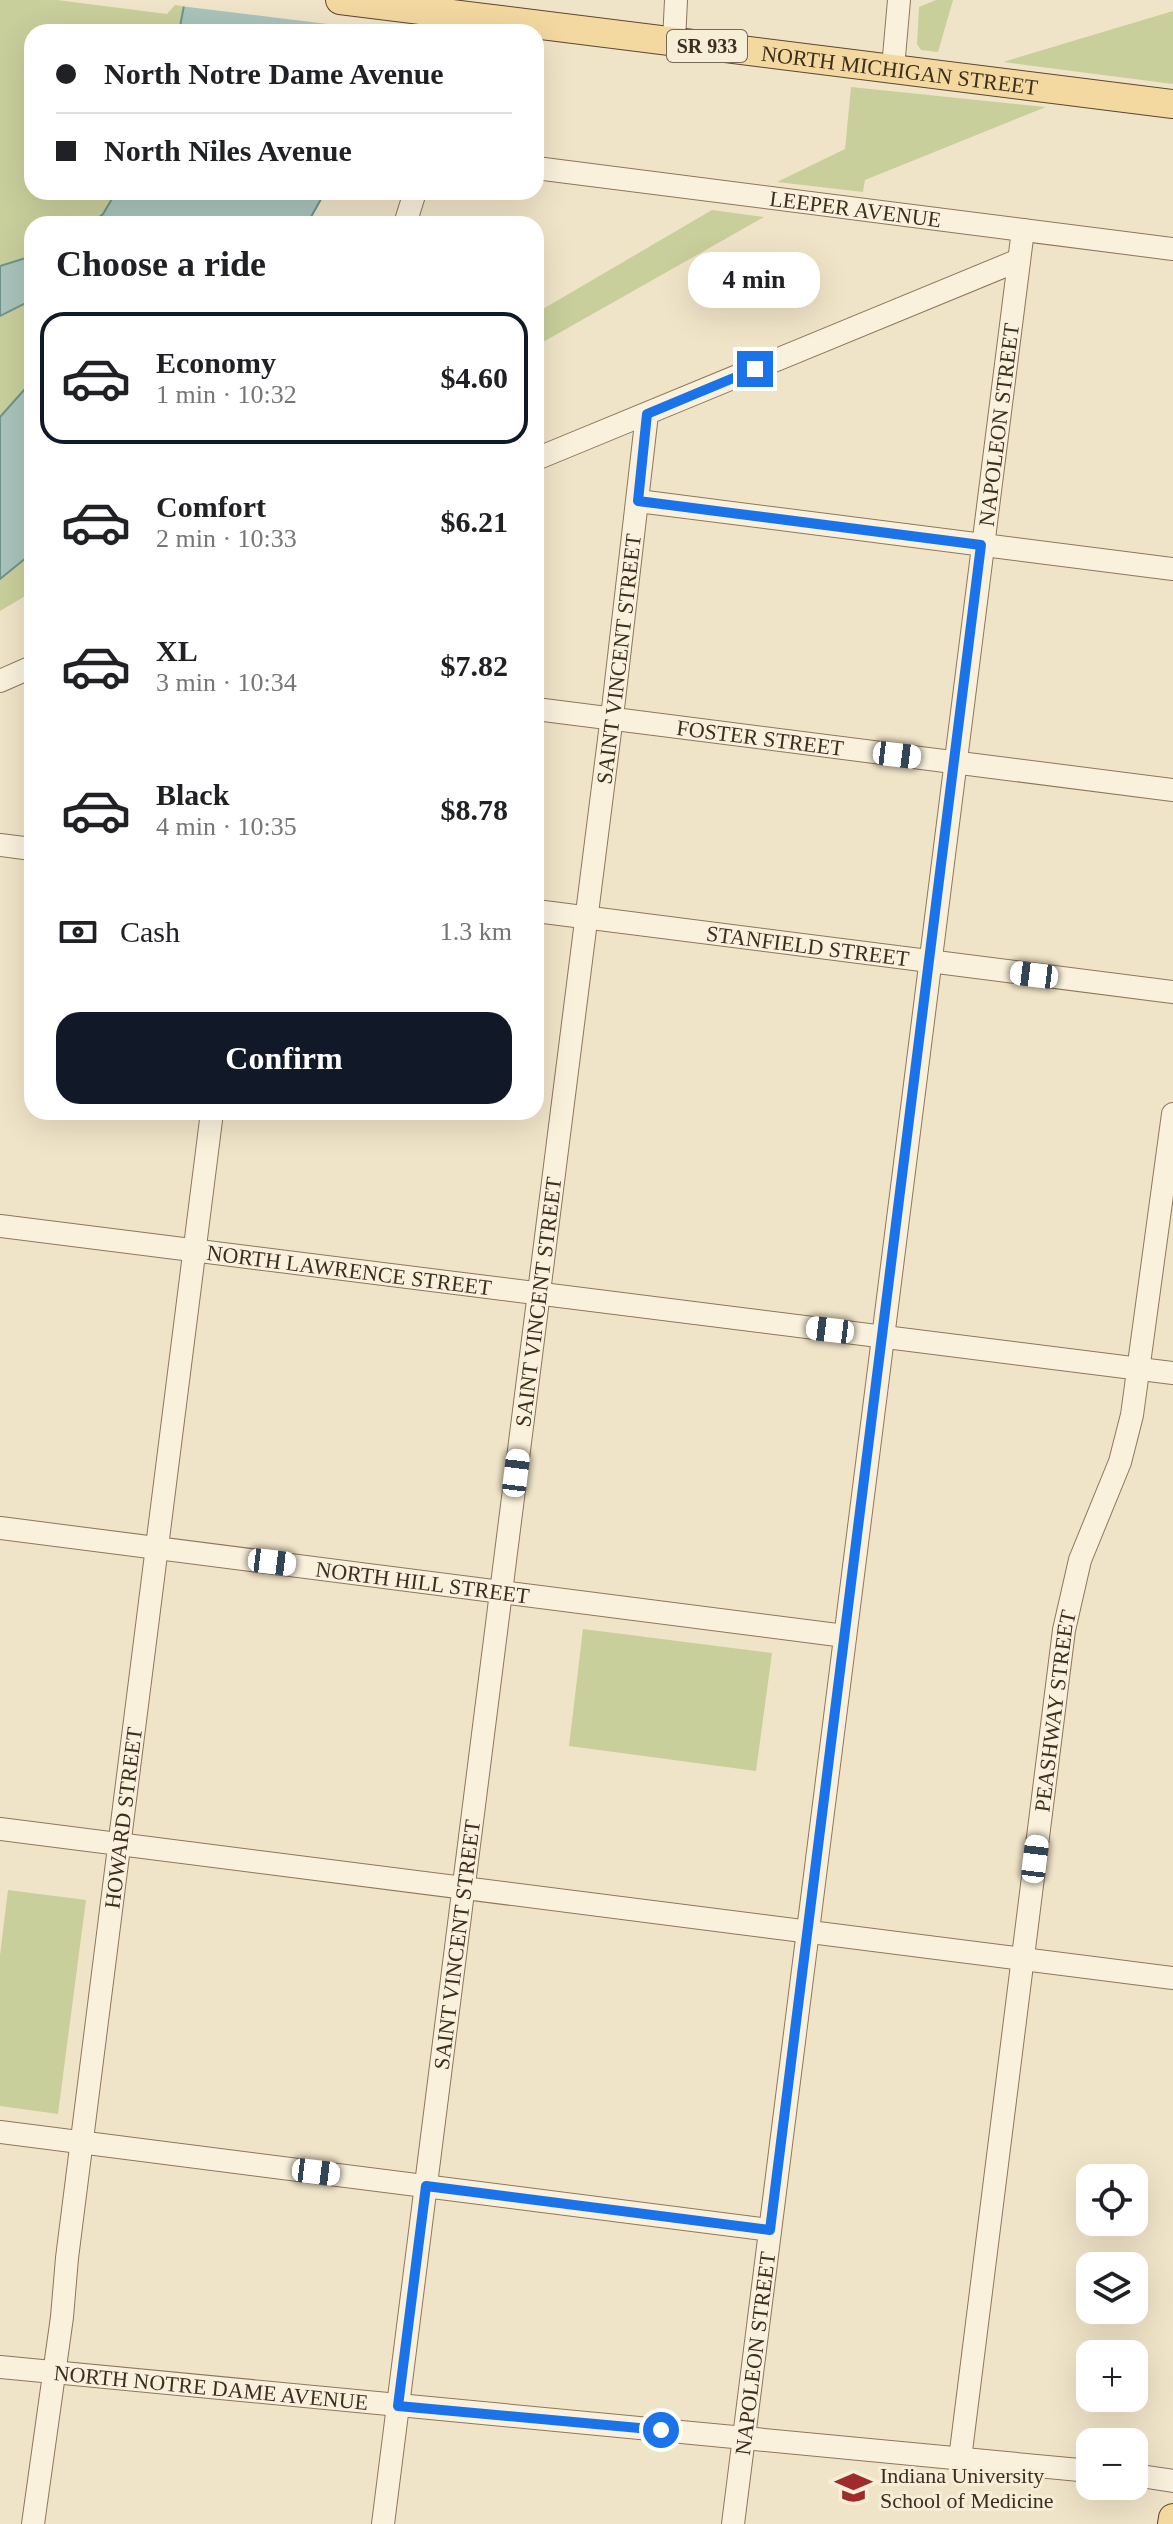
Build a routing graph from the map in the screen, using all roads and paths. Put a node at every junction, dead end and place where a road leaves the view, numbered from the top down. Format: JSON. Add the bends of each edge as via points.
{"nodes":[{"id":1,"x":340,"y":0,"type":"edge"},
{"id":2,"x":676,"y":0,"type":"edge"},
{"id":3,"x":899,"y":0,"type":"edge"},
{"id":4,"x":437,"y":15,"type":"edge"},
{"id":5,"x":519,"y":24,"type":"edge"},
{"id":6,"x":544,"y":27,"type":"edge"},
{"id":7,"x":674,"y":41,"type":"junction"},
{"id":8,"x":893,"y":68,"type":"junction"},
{"id":9,"x":1173,"y":104,"type":"edge"},
{"id":10,"x":544,"y":169,"type":"edge"},
{"id":11,"x":1023,"y":230,"type":"junction"},
{"id":12,"x":1173,"y":249,"type":"edge"},
{"id":13,"x":1019,"y":260,"type":"junction"},
{"id":14,"x":647,"y":414,"type":"junction"},
{"id":15,"x":544,"y":456,"type":"edge"},
{"id":16,"x":638,"y":501,"type":"junction"},
{"id":17,"x":981,"y":545,"type":"junction"},
{"id":18,"x":1173,"y":569,"type":"edge"},
{"id":19,"x":24,"y":670,"type":"edge"},
{"id":20,"x":0,"y":681,"type":"edge"},
{"id":21,"x":544,"y":710,"type":"edge"},
{"id":22,"x":611,"y":718,"type":"junction"},
{"id":23,"x":954,"y":762,"type":"junction"},
{"id":24,"x":1173,"y":790,"type":"edge"},
{"id":25,"x":0,"y":845,"type":"edge"},
{"id":26,"x":24,"y":848,"type":"edge"},
{"id":27,"x":544,"y":912,"type":"edge"},
{"id":28,"x":585,"y":917,"type":"junction"},
{"id":29,"x":929,"y":962,"type":"junction"},
{"id":30,"x":1173,"y":992,"type":"edge"},
{"id":31,"x":1173,"y":1114,"type":"edge"},
{"id":32,"x":211,"y":1120,"type":"edge"},
{"id":33,"x":0,"y":1226,"type":"edge"},
{"id":34,"x":196,"y":1250,"type":"junction"},
{"id":35,"x":538,"y":1294,"type":"junction"},
{"id":36,"x":883,"y":1337,"type":"junction"},
{"id":37,"x":1140,"y":1369,"type":"junction"},
{"id":38,"x":1173,"y":1373,"type":"edge"},
{"id":39,"x":0,"y":1528,"type":"edge"},
{"id":40,"x":158,"y":1548,"type":"junction"},
{"id":41,"x":500,"y":1591,"type":"junction"},
{"id":42,"x":845,"y":1636,"type":"junction"},
{"id":43,"x":0,"y":1829,"type":"edge"},
{"id":44,"x":121,"y":1844,"type":"junction"},
{"id":45,"x":463,"y":1888,"type":"junction"},
{"id":46,"x":808,"y":1932,"type":"junction"},
{"id":47,"x":1023,"y":1959,"type":"junction"},
{"id":48,"x":1173,"y":1978,"type":"edge"},
{"id":49,"x":0,"y":2132,"type":"edge"},
{"id":50,"x":82,"y":2141,"type":"junction"},
{"id":51,"x":426,"y":2186,"type":"junction"},
{"id":52,"x":770,"y":2230,"type":"junction"},
{"id":53,"x":0,"y":2367,"type":"edge"},
{"id":54,"x":55,"y":2373,"type":"junction"},
{"id":55,"x":398,"y":2406,"type":"junction"},
{"id":56,"x":744,"y":2438,"type":"junction"},
{"id":57,"x":960,"y":2459,"type":"junction"},
{"id":58,"x":1076,"y":2470,"type":"edge"},
{"id":59,"x":1148,"y":2477,"type":"edge"},
{"id":60,"x":1173,"y":2481,"type":"edge"},
{"id":61,"x":1173,"y":2518,"type":"edge"},
{"id":62,"x":33,"y":2524,"type":"edge"},
{"id":63,"x":383,"y":2524,"type":"edge"},
{"id":64,"x":733,"y":2524,"type":"edge"},
{"id":65,"x":1172,"y":2524,"type":"edge"}],
"edges":[{"from":1,"to":4,"type":"main road","name":"NORTH MICHIGAN STREET","number":"SR 933"},
{"from":2,"to":7,"type":"street"},
{"from":3,"to":8,"type":"street"},
{"from":4,"to":5,"type":"main road","name":"NORTH MICHIGAN STREET","number":"SR 933"},
{"from":6,"to":7,"type":"main road","name":"NORTH MICHIGAN STREET","number":"SR 933"},
{"from":7,"to":8,"type":"main road","name":"NORTH MICHIGAN STREET","number":"SR 933"},
{"from":8,"to":9,"type":"main road","name":"NORTH MICHIGAN STREET","number":"SR 933"},
{"from":10,"to":11,"type":"street","name":"LEEPER AVENUE"},
{"from":11,"to":12,"type":"street","name":"LEEPER AVENUE"},
{"from":11,"to":13,"type":"street","name":"NAPOLEON STREET"},
{"from":13,"to":14,"type":"street"},
{"from":13,"to":17,"type":"street","name":"NAPOLEON STREET"},
{"from":14,"to":15,"type":"street"},
{"from":14,"to":16,"type":"street","name":"SAINT VINCENT STREET"},
{"from":16,"to":17,"type":"street"},
{"from":16,"to":22,"type":"street","name":"SAINT VINCENT STREET"},
{"from":17,"to":18,"type":"street"},
{"from":17,"to":23,"type":"street","name":"NAPOLEON STREET"},
{"from":19,"to":20,"type":"street"},
{"from":21,"to":22,"type":"street","name":"FOSTER STREET"},
{"from":22,"to":23,"type":"street","name":"FOSTER STREET"},
{"from":22,"to":28,"type":"street","name":"SAINT VINCENT STREET"},
{"from":23,"to":24,"type":"street","name":"FOSTER STREET"},
{"from":23,"to":29,"type":"street","name":"NAPOLEON STREET"},
{"from":25,"to":26,"type":"street"},
{"from":27,"to":28,"type":"street","name":"STANFIELD STREET"},
{"from":28,"to":29,"type":"street","name":"STANFIELD STREET"},
{"from":28,"to":35,"type":"street","name":"SAINT VINCENT STREET"},
{"from":29,"to":30,"type":"street","name":"STANFIELD STREET"},
{"from":29,"to":36,"type":"street","name":"NAPOLEON STREET"},
{"from":31,"to":37,"type":"street","name":"PEASHWAY STREET"},
{"from":32,"to":34,"type":"street","name":"HOWARD STREET"},
{"from":33,"to":34,"type":"street","name":"NORTH LAWRENCE STREET"},
{"from":34,"to":35,"type":"street","name":"NORTH LAWRENCE STREET"},
{"from":34,"to":40,"type":"street","name":"HOWARD STREET"},
{"from":35,"to":36,"type":"street","name":"NORTH LAWRENCE STREET"},
{"from":35,"to":41,"type":"street","name":"SAINT VINCENT STREET"},
{"from":36,"to":37,"type":"street","name":"NORTH LAWRENCE STREET"},
{"from":36,"to":42,"type":"street","name":"NAPOLEON STREET"},
{"from":37,"to":38,"type":"street","name":"NORTH LAWRENCE STREET"},
{"from":37,"to":47,"type":"street","name":"PEASHWAY STREET","via":[[1120,1462],[1080,1560],[1068,1609]]},
{"from":39,"to":40,"type":"street","name":"NORTH HILL STREET"},
{"from":40,"to":41,"type":"street","name":"NORTH HILL STREET"},
{"from":40,"to":44,"type":"street","name":"HOWARD STREET"},
{"from":41,"to":42,"type":"street","name":"NORTH HILL STREET"},
{"from":41,"to":45,"type":"street","name":"SAINT VINCENT STREET"},
{"from":42,"to":46,"type":"street","name":"NAPOLEON STREET"},
{"from":43,"to":44,"type":"street"},
{"from":44,"to":45,"type":"street"},
{"from":44,"to":50,"type":"street","name":"HOWARD STREET"},
{"from":45,"to":46,"type":"street"},
{"from":45,"to":51,"type":"street","name":"SAINT VINCENT STREET"},
{"from":46,"to":47,"type":"street"},
{"from":46,"to":52,"type":"street","name":"NAPOLEON STREET"},
{"from":47,"to":48,"type":"street"},
{"from":47,"to":57,"type":"street","name":"PEASHWAY STREET"},
{"from":49,"to":50,"type":"street"},
{"from":50,"to":51,"type":"street"},
{"from":50,"to":54,"type":"street","name":"HOWARD STREET"},
{"from":51,"to":52,"type":"street"},
{"from":51,"to":55,"type":"street","name":"SAINT VINCENT STREET"},
{"from":52,"to":56,"type":"street","name":"NAPOLEON STREET"},
{"from":53,"to":54,"type":"street","name":"NORTH NOTRE DAME AVENUE"},
{"from":54,"to":55,"type":"street","name":"NORTH NOTRE DAME AVENUE"},
{"from":54,"to":62,"type":"street","name":"HOWARD STREET"},
{"from":55,"to":56,"type":"street","name":"NORTH NOTRE DAME AVENUE"},
{"from":55,"to":63,"type":"street","name":"SAINT VINCENT STREET"},
{"from":56,"to":57,"type":"street","name":"NORTH NOTRE DAME AVENUE"},
{"from":56,"to":64,"type":"street","name":"NAPOLEON STREET"},
{"from":57,"to":58,"type":"street","name":"NORTH NOTRE DAME AVENUE"},
{"from":59,"to":60,"type":"street"},
{"from":61,"to":65,"type":"main road"}]}
